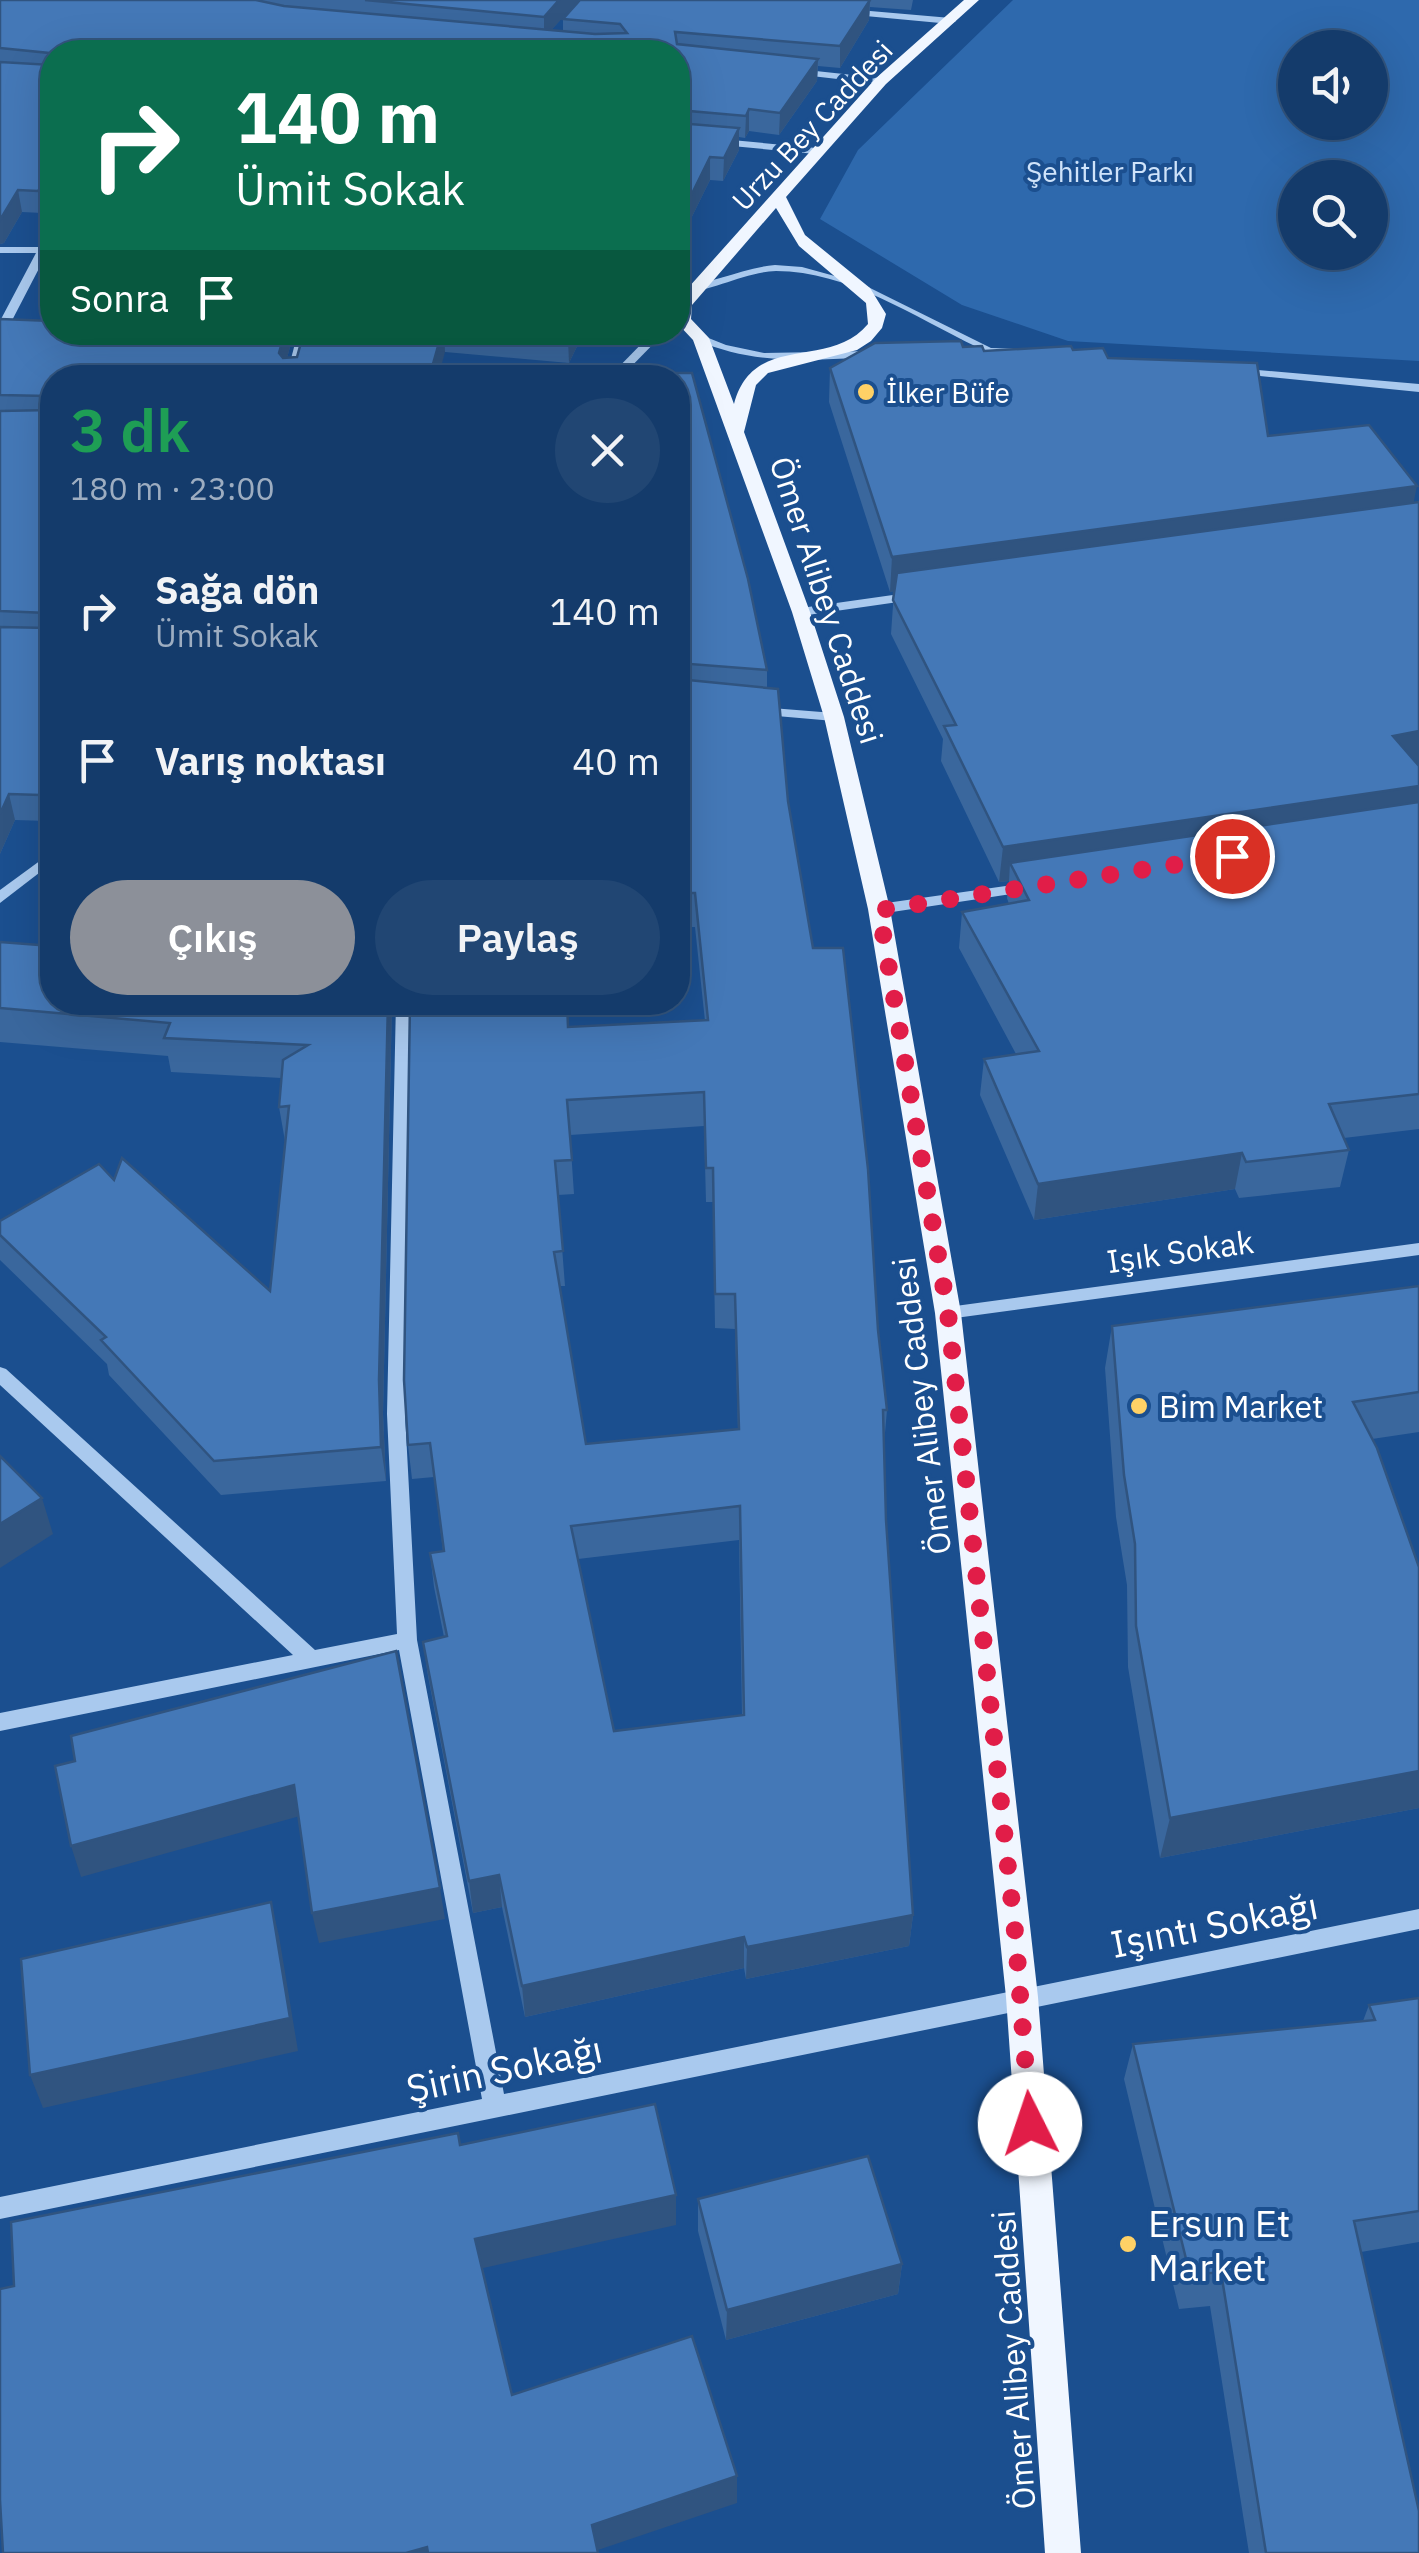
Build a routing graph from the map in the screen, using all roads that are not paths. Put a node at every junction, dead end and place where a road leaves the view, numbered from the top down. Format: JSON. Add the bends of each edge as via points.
{"nodes":[{"id":1,"x":972,"y":0,"type":"edge"},
{"id":2,"x":834,"y":10,"type":"edge"},
{"id":3,"x":950,"y":21,"type":"junction"},
{"id":4,"x":788,"y":71,"type":"edge"},
{"id":5,"x":881,"y":81,"type":"junction"},
{"id":6,"x":690,"y":139,"type":"edge"},
{"id":7,"x":816,"y":150,"type":"junction"},
{"id":8,"x":778,"y":195,"type":"junction"},
{"id":9,"x":0,"y":250,"type":"edge"},
{"id":10,"x":40,"y":250,"type":"edge"},
{"id":11,"x":40,"y":264,"type":"edge"},
{"id":12,"x":857,"y":286,"type":"junction"},
{"id":13,"x":690,"y":291,"type":"edge"},
{"id":14,"x":690,"y":296,"type":"edge"},
{"id":15,"x":690,"y":326,"type":"edge"},
{"id":16,"x":0,"y":332,"type":"edge"},
{"id":17,"x":701,"y":338,"type":"junction"},
{"id":18,"x":647,"y":345,"type":"edge"},
{"id":19,"x":990,"y":349,"type":"junction"},
{"id":20,"x":950,"y":350,"type":"edge"},
{"id":21,"x":890,"y":353,"type":"edge"},
{"id":22,"x":1048,"y":354,"type":"edge"},
{"id":23,"x":810,"y":356,"type":"junction"},
{"id":24,"x":626,"y":365,"type":"edge"},
{"id":25,"x":1224,"y":370,"type":"edge"},
{"id":26,"x":1419,"y":388,"type":"edge"},
{"id":27,"x":735,"y":433,"type":"junction"},
{"id":28,"x":928,"y":594,"type":"edge"},
{"id":29,"x":800,"y":612,"type":"junction"},
{"id":30,"x":735,"y":709,"type":"edge"},
{"id":31,"x":834,"y":717,"type":"junction"},
{"id":32,"x":40,"y":866,"type":"edge"},
{"id":33,"x":1049,"y":884,"type":"edge"},
{"id":34,"x":1,"y":897,"type":"edge"},
{"id":35,"x":879,"y":910,"type":"junction"},
{"id":36,"x":404,"y":1015,"type":"edge"},
{"id":37,"x":1419,"y":1249,"type":"edge"},
{"id":38,"x":948,"y":1313,"type":"junction"},
{"id":39,"x":0,"y":1374,"type":"edge"},
{"id":40,"x":407,"y":1640,"type":"junction"},
{"id":41,"x":311,"y":1659,"type":"junction"},
{"id":42,"x":0,"y":1722,"type":"edge"},
{"id":43,"x":1419,"y":1919,"type":"edge"},
{"id":44,"x":1022,"y":1998,"type":"junction"},
{"id":45,"x":495,"y":2105,"type":"junction"},
{"id":46,"x":0,"y":2208,"type":"edge"},
{"id":47,"x":1063,"y":2553,"type":"edge"}],
"edges":[{"from":1,"to":3,"type":"main road","name":"Urzu Bey Caddesi"},
{"from":2,"to":3,"type":"street"},
{"from":3,"to":5,"type":"main road","name":"Urzu Bey Caddesi"},
{"from":4,"to":5,"type":"street"},
{"from":5,"to":7,"type":"main road","name":"Urzu Bey Caddesi"},
{"from":6,"to":7,"type":"street"},
{"from":7,"to":8,"type":"main road","name":"Urzu Bey Caddesi"},
{"from":8,"to":12,"type":"main road","via":[[802,242]]},
{"from":8,"to":13,"type":"main road","name":"Urzu Bey Caddesi"},
{"from":9,"to":10,"type":"street"},
{"from":11,"to":16,"type":"street"},
{"from":12,"to":14,"type":"street","via":[[807,270],[774,268],[742,271]]},
{"from":12,"to":19,"type":"street"},
{"from":12,"to":23,"type":"main road","via":[[873,298],[875,326],[862,340]]},
{"from":15,"to":17,"type":"main road","name":"Ömer Alibey Caddesi"},
{"from":17,"to":23,"type":"street","via":[[747,355]]},
{"from":17,"to":27,"type":"main road","name":"Ömer Alibey Caddesi"},
{"from":18,"to":24,"type":"street"},
{"from":19,"to":20,"type":"street"},
{"from":19,"to":22,"type":"street"},
{"from":21,"to":23,"type":"street"},
{"from":23,"to":27,"type":"main road","via":[[771,366],[751,380]]},
{"from":25,"to":26,"type":"street"},
{"from":27,"to":29,"type":"main road","name":"Ömer Alibey Caddesi"},
{"from":28,"to":29,"type":"street"},
{"from":29,"to":31,"type":"main road","name":"Ömer Alibey Caddesi"},
{"from":30,"to":31,"type":"street"},
{"from":31,"to":35,"type":"main road","name":"Ömer Alibey Caddesi"},
{"from":32,"to":34,"type":"street"},
{"from":33,"to":35,"type":"street"},
{"from":35,"to":38,"type":"main road","name":"Ömer Alibey Caddesi"},
{"from":36,"to":40,"type":"street","via":[[396,1414]]},
{"from":37,"to":38,"type":"street","name":"Işık Sokak"},
{"from":38,"to":44,"type":"main road","name":"Ömer Alibey Caddesi"},
{"from":39,"to":41,"type":"street"},
{"from":40,"to":41,"type":"street"},
{"from":40,"to":45,"type":"street"},
{"from":41,"to":42,"type":"street"},
{"from":43,"to":44,"type":"street","name":"Işıntı Sokağı"},
{"from":44,"to":45,"type":"street","name":"Şirin Sokağı"},
{"from":44,"to":47,"type":"main road","name":"Ömer Alibey Caddesi"},
{"from":45,"to":46,"type":"street","name":"Şirin Sokağı"}]}
